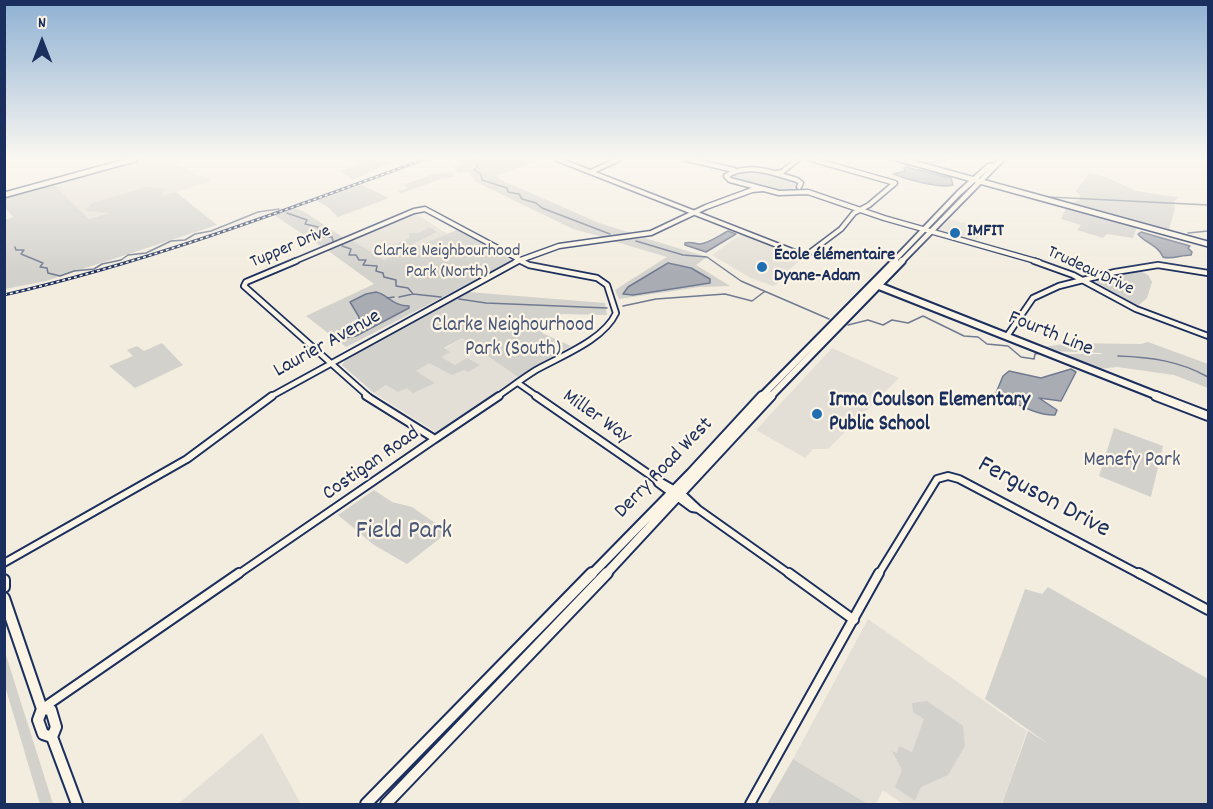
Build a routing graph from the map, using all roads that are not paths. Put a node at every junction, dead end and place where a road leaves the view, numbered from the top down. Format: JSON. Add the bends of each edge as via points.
{"nodes":[{"id":1,"x":653,"y":197,"type":"edge"},
{"id":2,"x":732,"y":197,"type":"edge"},
{"id":3,"x":823,"y":197,"type":"edge"},
{"id":4,"x":879,"y":197,"type":"edge"},
{"id":5,"x":961,"y":197,"type":"edge"},
{"id":6,"x":1037,"y":197,"type":"edge"},
{"id":7,"x":861,"y":209,"type":"junction"},
{"id":8,"x":694,"y":213,"type":"junction"},
{"id":9,"x":898,"y":222,"type":"joint"},
{"id":10,"x":928,"y":231,"type":"junction"},
{"id":11,"x":958,"y":240,"type":"joint"},
{"id":12,"x":1209,"y":244,"type":"edge"},
{"id":13,"x":804,"y":256,"type":"joint"},
{"id":14,"x":519,"y":260,"type":"junction"},
{"id":15,"x":1209,"y":273,"type":"edge"},
{"id":16,"x":1083,"y":280,"type":"junction"},
{"id":17,"x":879,"y":286,"type":"junction"},
{"id":18,"x":839,"y":322,"type":"junction"},
{"id":19,"x":1007,"y":336,"type":"junction"},
{"id":20,"x":1209,"y":336,"type":"edge"},
{"id":21,"x":329,"y":363,"type":"junction"},
{"id":22,"x":518,"y":383,"type":"junction"},
{"id":23,"x":1209,"y":416,"type":"edge"},
{"id":24,"x":436,"y":441,"type":"junction"},
{"id":25,"x":676,"y":493,"type":"junction"},
{"id":26,"x":698,"y":508,"type":"joint"},
{"id":27,"x":4,"y":563,"type":"edge"},
{"id":28,"x":4,"y":580,"type":"edge"},
{"id":29,"x":4,"y":588,"type":"edge"},
{"id":30,"x":4,"y":598,"type":"edge"},
{"id":31,"x":1209,"y":610,"type":"edge"},
{"id":32,"x":854,"y":620,"type":"junction"},
{"id":33,"x":42,"y":709,"type":"junction"},
{"id":34,"x":77,"y":804,"type":"edge"},
{"id":35,"x":366,"y":804,"type":"edge"},
{"id":36,"x":386,"y":804,"type":"edge"},
{"id":37,"x":750,"y":804,"type":"edge"}],
"edges":[{"from":1,"to":8,"type":"street"},
{"from":2,"to":8,"type":"street","name":"Trudeau Drive"},
{"from":3,"to":7,"type":"street","name":"Trudeau Drive"},
{"from":4,"to":7,"type":"street"},
{"from":5,"to":10,"type":"main road","name":"Derry Road West"},
{"from":6,"to":12,"type":"main road"},
{"from":7,"to":9,"type":"street","name":"Trudeau Drive"},
{"from":7,"to":13,"type":"street","via":[[836,234]]},
{"from":8,"to":13,"type":"street"},
{"from":8,"to":14,"type":"street","name":"Laurier Avenue","via":[[651,232],[559,246]]},
{"from":9,"to":10,"type":"street","name":"Trudeau Drive"},
{"from":10,"to":11,"type":"street","name":"Trudeau Drive"},
{"from":10,"to":17,"type":"main road","name":"Derry Road West"},
{"from":10,"to":18,"type":"main road","name":"Derry Road West"},
{"from":11,"to":16,"type":"street","name":"Trudeau Drive","via":[[1049,265]]},
{"from":14,"to":21,"type":"street","name":"Laurier Avenue"},
{"from":14,"to":21,"type":"street","name":"Tupper Drive","via":[[422,209],[244,284]]},
{"from":14,"to":22,"type":"street","name":"Costigan Road","via":[[597,278],[607,285],[616,313],[600,332]]},
{"from":15,"to":16,"type":"street","via":[[1156,265]]},
{"from":16,"to":19,"type":"street","via":[[1056,286],[1034,297]]},
{"from":16,"to":20,"type":"street","name":"Trudeau Drive","via":[[1136,309]]},
{"from":17,"to":18,"type":"main road","name":"Derry Road West"},
{"from":17,"to":19,"type":"main road","name":"Fourth Line"},
{"from":18,"to":25,"type":"main road","name":"Derry Road West"},
{"from":19,"to":23,"type":"main road","name":"Fourth Line"},
{"from":21,"to":24,"type":"street","via":[[364,394]]},
{"from":21,"to":27,"type":"street","name":"Laurier Avenue","via":[[279,390],[187,459]]},
{"from":22,"to":24,"type":"street","name":"Costigan Road"},
{"from":22,"to":25,"type":"street","name":"Miller Way"},
{"from":24,"to":33,"type":"street","name":"Costigan Road"},
{"from":25,"to":26,"type":"street","via":[[692,508]]},
{"from":25,"to":35,"type":"main road","name":"Derry Road West"},
{"from":25,"to":36,"type":"main road","name":"Derry Road West"},
{"from":26,"to":32,"type":"street"},
{"from":28,"to":29,"type":"main road"},
{"from":30,"to":33,"type":"main road"},
{"from":31,"to":32,"type":"street","name":"Ferguson Drive","via":[[948,476],[937,479]]},
{"from":32,"to":37,"type":"street"},
{"from":33,"to":34,"type":"main road","via":[[38,720],[43,734],[52,737]]}]}
